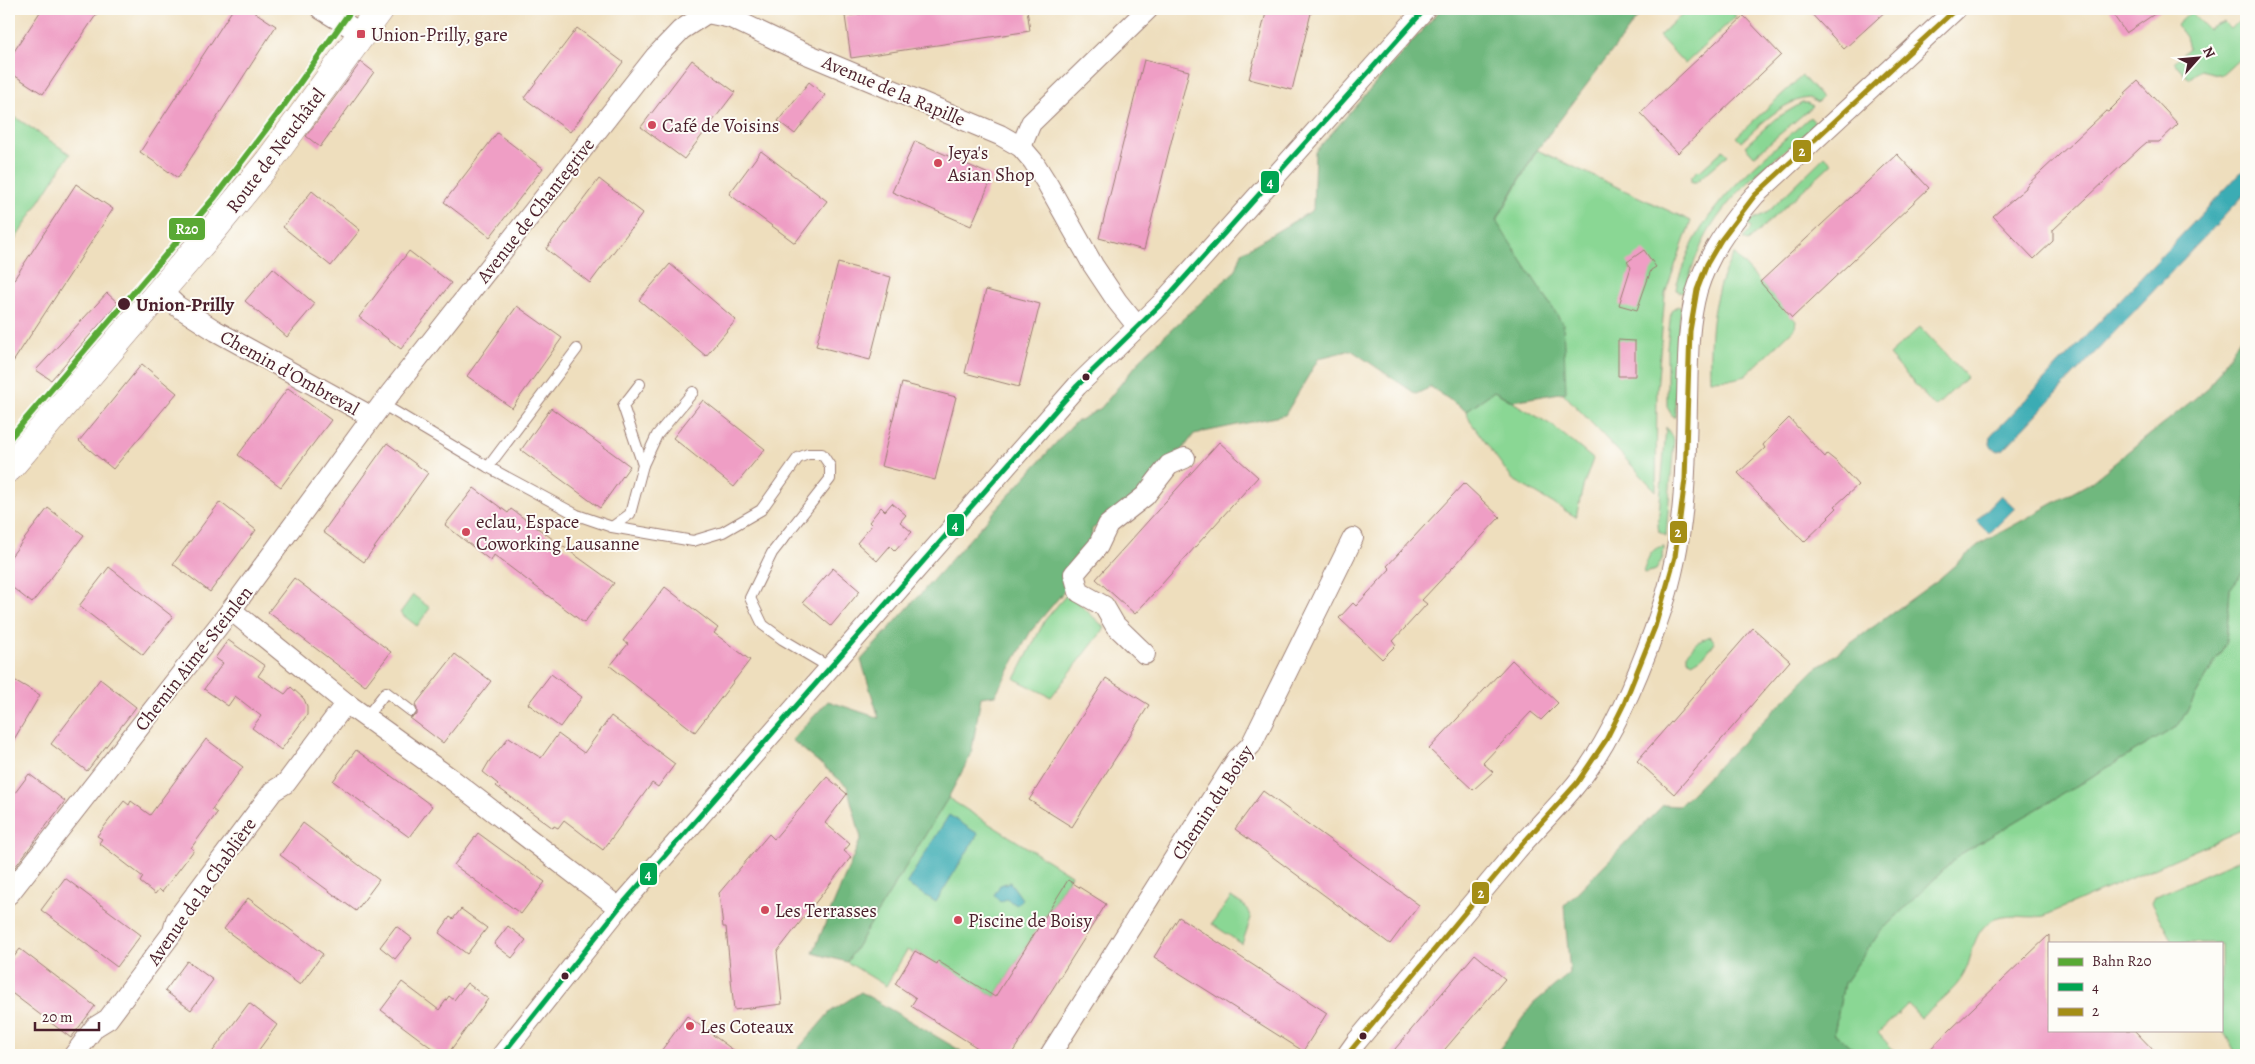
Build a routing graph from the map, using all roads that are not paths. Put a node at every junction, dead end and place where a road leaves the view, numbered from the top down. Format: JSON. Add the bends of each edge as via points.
{"nodes":[{"id":1,"x":320,"y":9,"type":"edge"},
{"id":2,"x":380,"y":9,"type":"edge"},
{"id":3,"x":1148,"y":9,"type":"edge"},
{"id":4,"x":1425,"y":9,"type":"edge"},
{"id":5,"x":1956,"y":9,"type":"edge"},
{"id":6,"x":708,"y":11,"type":"edge"},
{"id":7,"x":362,"y":34,"type":"junction"},
{"id":8,"x":1021,"y":147,"type":"junction"},
{"id":9,"x":160,"y":290,"type":"junction"},
{"id":10,"x":1137,"y":326,"type":"junction"},
{"id":11,"x":576,"y":350,"type":"dead end"},
{"id":12,"x":640,"y":384,"type":"dead end"},
{"id":13,"x":693,"y":392,"type":"dead end"},
{"id":14,"x":377,"y":410,"type":"junction"},
{"id":15,"x":1185,"y":458,"type":"dead end"},
{"id":16,"x":644,"y":465,"type":"junction"},
{"id":17,"x":488,"y":467,"type":"junction"},
{"id":18,"x":9,"y":468,"type":"edge"},
{"id":19,"x":612,"y":527,"type":"junction"},
{"id":20,"x":1353,"y":538,"type":"dead end"},
{"id":21,"x":230,"y":610,"type":"junction"},
{"id":22,"x":1146,"y":654,"type":"dead end"},
{"id":23,"x":829,"y":667,"type":"junction"},
{"id":24,"x":346,"y":702,"type":"junction"},
{"id":25,"x":411,"y":711,"type":"dead end"},
{"id":26,"x":367,"y":716,"type":"junction"},
{"id":27,"x":9,"y":894,"type":"edge"},
{"id":28,"x":619,"y":908,"type":"junction"},
{"id":29,"x":74,"y":1055,"type":"edge"},
{"id":30,"x":502,"y":1055,"type":"edge"},
{"id":31,"x":1050,"y":1055,"type":"edge"},
{"id":32,"x":1347,"y":1055,"type":"edge"}],
"edges":[{"from":1,"to":7,"type":"street"},
{"from":2,"to":7,"type":"main road","name":"Route de Neuchâtel"},
{"from":3,"to":8,"type":"street","via":[[1031,123]]},
{"from":4,"to":10,"type":"street","via":[[1162,303]]},
{"from":5,"to":32,"type":"street","via":[[1755,195],[1738,213],[1715,248],[1698,289],[1690,332],[1679,545],[1662,608],[1630,690],[1595,759]]},
{"from":6,"to":8,"type":"street","name":"Avenue de la Rapille","via":[[1000,134]]},
{"from":6,"to":14,"type":"street","name":"Avenue de Chantegrive","via":[[681,30],[654,57]]},
{"from":7,"to":9,"type":"main road","name":"Route de Neuchâtel","via":[[269,161]]},
{"from":8,"to":10,"type":"street","name":"Avenue de la Rapille","via":[[1048,185],[1116,301]]},
{"from":9,"to":14,"type":"street","name":"Chemin d'Ombreval","via":[[177,306],[216,331]]},
{"from":9,"to":18,"type":"main road","name":"Route de Neuchâtel"},
{"from":10,"to":23,"type":"street","via":[[1077,386]]},
{"from":11,"to":17,"type":"lane"},
{"from":12,"to":16,"type":"lane","via":[[623,406]]},
{"from":13,"to":16,"type":"lane","via":[[657,435]]},
{"from":14,"to":17,"type":"lane","name":"Chemin d'Ombreval"},
{"from":14,"to":21,"type":"street","name":"Chemin Aimé-Steinlen"},
{"from":15,"to":22,"type":"street","via":[[1169,465],[1145,496],[1108,524],[1098,546],[1074,574],[1079,592],[1104,606],[1115,625]]},
{"from":16,"to":19,"type":"lane","via":[[630,514]]},
{"from":17,"to":19,"type":"lane","name":"Chemin d'Ombreval","via":[[577,515]]},
{"from":19,"to":23,"type":"lane","name":"Chemin d'Ombreval","via":[[693,541],[723,532],[761,510],[798,458],[822,454],[830,466],[830,478],[772,553],[750,598],[763,624]]},
{"from":20,"to":31,"type":"street","name":"Chemin du Boisy","via":[[1251,745],[1237,759]]},
{"from":21,"to":24,"type":"street"},
{"from":21,"to":27,"type":"street","name":"Chemin Aimé-Steinlen"},
{"from":23,"to":28,"type":"street"},
{"from":24,"to":26,"type":"street"},
{"from":24,"to":29,"type":"street","name":"Avenue de la Chablière","via":[[286,783],[273,791],[176,920],[173,932],[108,1019],[95,1028]]},
{"from":25,"to":26,"type":"lane","via":[[386,692]]},
{"from":26,"to":28,"type":"street"},
{"from":28,"to":30,"type":"street"}]}
